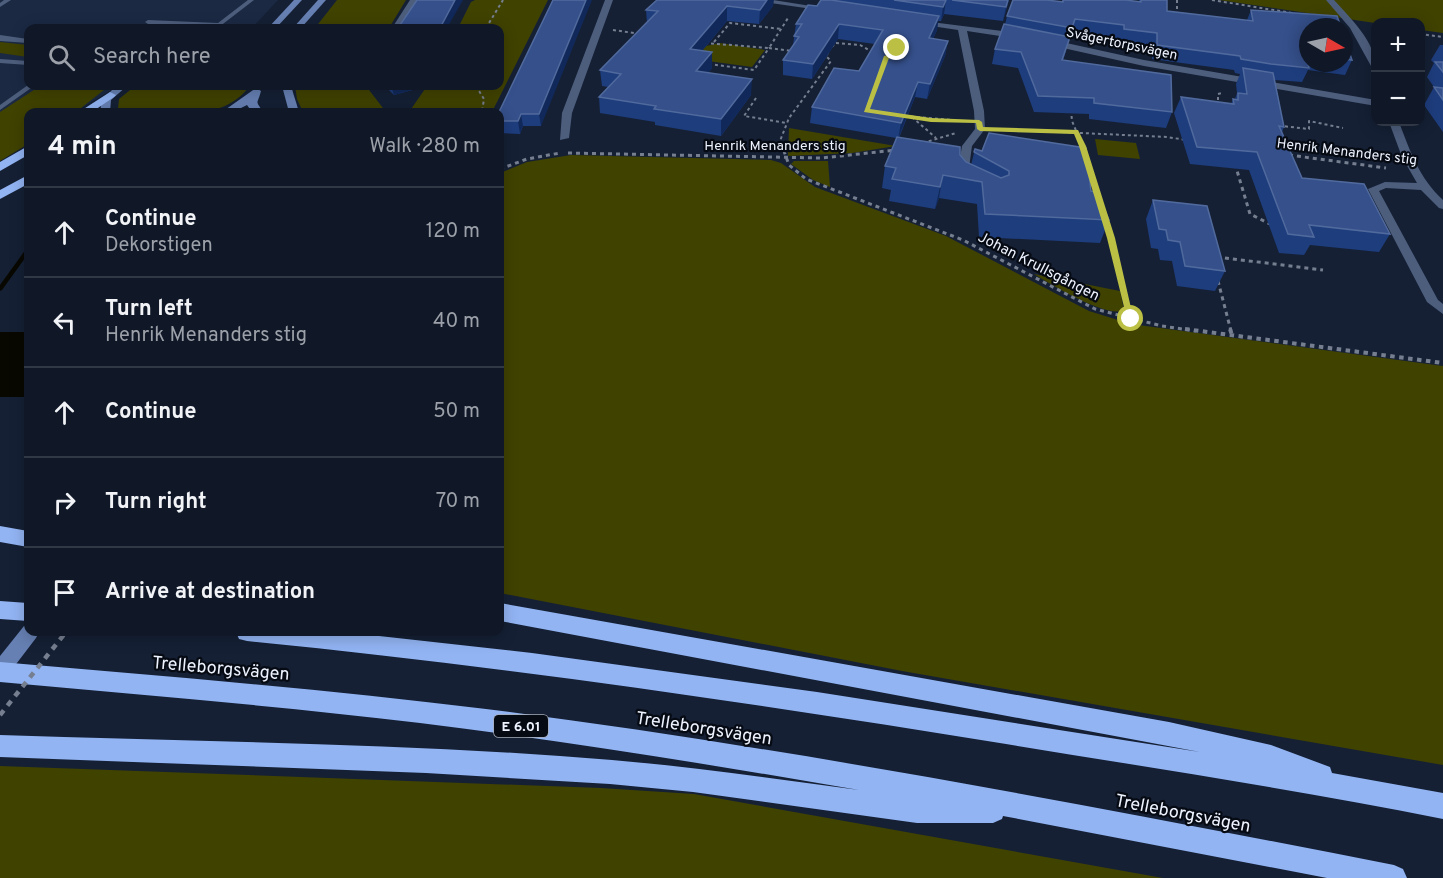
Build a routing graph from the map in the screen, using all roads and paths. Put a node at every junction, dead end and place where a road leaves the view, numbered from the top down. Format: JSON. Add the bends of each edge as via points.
{"nodes":[{"id":1,"x":9,"y":0,"type":"edge"},
{"id":2,"x":250,"y":0,"type":"edge"},
{"id":3,"x":298,"y":0,"type":"edge"},
{"id":4,"x":323,"y":0,"type":"edge"},
{"id":5,"x":414,"y":0,"type":"edge"},
{"id":6,"x":503,"y":0,"type":"edge"},
{"id":7,"x":609,"y":0,"type":"edge"},
{"id":8,"x":754,"y":0,"type":"edge"},
{"id":9,"x":1177,"y":0,"type":"edge"},
{"id":10,"x":1212,"y":0,"type":"edge"},
{"id":11,"x":1330,"y":0,"type":"edge"},
{"id":12,"x":1,"y":2,"type":"edge"},
{"id":13,"x":796,"y":5,"type":"junction"},
{"id":14,"x":840,"y":11,"type":"edge"},
{"id":15,"x":1298,"y":15,"type":"edge"},
{"id":16,"x":905,"y":21,"type":"edge"},
{"id":17,"x":148,"y":22,"type":"dead end"},
{"id":18,"x":1178,"y":22,"type":"edge"},
{"id":19,"x":195,"y":24,"type":"edge"},
{"id":20,"x":220,"y":24,"type":"edge"},
{"id":21,"x":276,"y":24,"type":"edge"},
{"id":22,"x":301,"y":24,"type":"edge"},
{"id":23,"x":310,"y":24,"type":"edge"},
{"id":24,"x":399,"y":24,"type":"edge"},
{"id":25,"x":488,"y":24,"type":"edge"},
{"id":26,"x":598,"y":28,"type":"junction"},
{"id":27,"x":962,"y":28,"type":"junction"},
{"id":28,"x":781,"y":29,"type":"junction"},
{"id":29,"x":0,"y":30,"type":"edge"},
{"id":30,"x":24,"y":32,"type":"edge"},
{"id":31,"x":642,"y":34,"type":"edge"},
{"id":32,"x":1425,"y":35,"type":"edge"},
{"id":33,"x":1443,"y":37,"type":"edge"},
{"id":34,"x":0,"y":38,"type":"edge"},
{"id":35,"x":24,"y":41,"type":"edge"},
{"id":36,"x":714,"y":42,"type":"junction"},
{"id":37,"x":704,"y":43,"type":"edge"},
{"id":38,"x":769,"y":48,"type":"junction"},
{"id":39,"x":792,"y":51,"type":"edge"},
{"id":40,"x":878,"y":54,"type":"edge"},
{"id":41,"x":1371,"y":57,"type":"edge"},
{"id":42,"x":0,"y":61,"type":"edge"},
{"id":43,"x":24,"y":63,"type":"edge"},
{"id":44,"x":701,"y":63,"type":"edge"},
{"id":45,"x":821,"y":75,"type":"junction"},
{"id":46,"x":832,"y":76,"type":"edge"},
{"id":47,"x":25,"y":90,"type":"edge"},
{"id":48,"x":115,"y":90,"type":"edge"},
{"id":49,"x":116,"y":90,"type":"edge"},
{"id":50,"x":256,"y":90,"type":"edge"},
{"id":51,"x":257,"y":90,"type":"edge"},
{"id":52,"x":287,"y":90,"type":"edge"},
{"id":53,"x":478,"y":90,"type":"edge"},
{"id":54,"x":1227,"y":92,"type":"dead end"},
{"id":55,"x":756,"y":98,"type":"dead end"},
{"id":56,"x":1371,"y":102,"type":"edge"},
{"id":57,"x":0,"y":108,"type":"edge"},
{"id":58,"x":90,"y":108,"type":"edge"},
{"id":59,"x":104,"y":108,"type":"edge"},
{"id":60,"x":235,"y":108,"type":"edge"},
{"id":61,"x":252,"y":108,"type":"edge"},
{"id":62,"x":293,"y":108,"type":"edge"},
{"id":63,"x":483,"y":108,"type":"edge"},
{"id":64,"x":1217,"y":113,"type":"edge"},
{"id":65,"x":900,"y":115,"type":"edge"},
{"id":66,"x":911,"y":117,"type":"junction"},
{"id":67,"x":1281,"y":117,"type":"edge"},
{"id":68,"x":787,"y":123,"type":"junction"},
{"id":69,"x":979,"y":125,"type":"junction"},
{"id":70,"x":1395,"y":126,"type":"edge"},
{"id":71,"x":1343,"y":128,"type":"dead end"},
{"id":72,"x":1076,"y":132,"type":"junction"},
{"id":73,"x":564,"y":138,"type":"dead end"},
{"id":74,"x":936,"y":138,"type":"junction"},
{"id":75,"x":1195,"y":141,"type":"edge"},
{"id":76,"x":918,"y":144,"type":"edge"},
{"id":77,"x":907,"y":147,"type":"edge"},
{"id":78,"x":24,"y":152,"type":"edge"},
{"id":79,"x":785,"y":158,"type":"junction"},
{"id":80,"x":1233,"y":158,"type":"edge"},
{"id":81,"x":1292,"y":163,"type":"edge"},
{"id":82,"x":0,"y":167,"type":"edge"},
{"id":83,"x":504,"y":168,"type":"edge"},
{"id":84,"x":1412,"y":171,"type":"junction"},
{"id":85,"x":24,"y":181,"type":"edge"},
{"id":86,"x":977,"y":185,"type":"edge"},
{"id":87,"x":1424,"y":187,"type":"junction"},
{"id":88,"x":0,"y":195,"type":"edge"},
{"id":89,"x":1100,"y":203,"type":"edge"},
{"id":90,"x":1443,"y":206,"type":"edge"},
{"id":91,"x":1104,"y":215,"type":"edge"},
{"id":92,"x":1278,"y":226,"type":"edge"},
{"id":93,"x":1211,"y":256,"type":"edge"},
{"id":94,"x":1323,"y":270,"type":"dead end"},
{"id":95,"x":1217,"y":278,"type":"edge"},
{"id":96,"x":1443,"y":310,"type":"edge"},
{"id":97,"x":1131,"y":319,"type":"junction"},
{"id":98,"x":1232,"y":335,"type":"junction"},
{"id":99,"x":1443,"y":363,"type":"edge"},
{"id":100,"x":0,"y":534,"type":"edge"},
{"id":101,"x":24,"y":538,"type":"edge"},
{"id":102,"x":0,"y":547,"type":"edge"},
{"id":103,"x":24,"y":550,"type":"edge"},
{"id":104,"x":0,"y":610,"type":"edge"},
{"id":105,"x":24,"y":612,"type":"edge"},
{"id":106,"x":504,"y":613,"type":"edge"},
{"id":107,"x":27,"y":636,"type":"edge"},
{"id":108,"x":63,"y":636,"type":"edge"},
{"id":109,"x":285,"y":636,"type":"edge"},
{"id":110,"x":0,"y":671,"type":"edge"},
{"id":111,"x":0,"y":715,"type":"edge"},
{"id":112,"x":0,"y":746,"type":"edge"},
{"id":113,"x":1360,"y":789,"type":"junction"},
{"id":114,"x":1443,"y":806,"type":"edge"},
{"id":115,"x":1037,"y":810,"type":"junction"},
{"id":116,"x":1394,"y":878,"type":"edge"}],
"edges":[{"from":1,"to":12,"type":"lane"},
{"from":2,"to":20,"type":"lane"},
{"from":3,"to":21,"type":"street"},
{"from":4,"to":22,"type":"street"},
{"from":4,"to":23,"type":"street"},
{"from":5,"to":24,"type":"street"},
{"from":6,"to":25,"type":"path"},
{"from":7,"to":26,"type":"street"},
{"from":8,"to":13,"type":"street"},
{"from":9,"to":18,"type":"path"},
{"from":10,"to":15,"type":"path"},
{"from":11,"to":41,"type":"street","via":[[1354,27]]},
{"from":13,"to":14,"type":"street"},
{"from":13,"to":28,"type":"path"},
{"from":16,"to":27,"type":"street","name":"Svågertorpsvägen"},
{"from":17,"to":19,"type":"lane"},
{"from":26,"to":31,"type":"path"},
{"from":26,"to":73,"type":"street","via":[[567,113]]},
{"from":27,"to":56,"type":"street","name":"Svågertorpsvägen"},
{"from":27,"to":69,"type":"street","via":[[980,111]]},
{"from":28,"to":36,"type":"path","via":[[730,22]]},
{"from":28,"to":38,"type":"path"},
{"from":29,"to":30,"type":"street"},
{"from":32,"to":33,"type":"path"},
{"from":34,"to":35,"type":"street"},
{"from":36,"to":37,"type":"path"},
{"from":36,"to":38,"type":"path"},
{"from":38,"to":39,"type":"path"},
{"from":38,"to":44,"type":"path","via":[[754,70]]},
{"from":40,"to":45,"type":"path","via":[[860,45],[836,43],[826,56],[831,60]]},
{"from":42,"to":43,"type":"lane"},
{"from":45,"to":46,"type":"path"},
{"from":45,"to":68,"type":"path"},
{"from":47,"to":57,"type":"lane"},
{"from":48,"to":58,"type":"highway"},
{"from":49,"to":59,"type":"street"},
{"from":50,"to":60,"type":"street"},
{"from":51,"to":61,"type":"street"},
{"from":52,"to":62,"type":"street"},
{"from":53,"to":63,"type":"path","via":[[484,99]]},
{"from":54,"to":64,"type":"path","via":[[1218,94]]},
{"from":55,"to":68,"type":"path","via":[[744,116]]},
{"from":65,"to":66,"type":"path"},
{"from":66,"to":69,"type":"path"},
{"from":66,"to":74,"type":"path"},
{"from":67,"to":71,"type":"path","via":[[1282,126],[1309,129],[1309,121]]},
{"from":68,"to":79,"type":"path","via":[[780,141]]},
{"from":69,"to":72,"type":"path"},
{"from":69,"to":74,"type":"path"},
{"from":69,"to":86,"type":"street","via":[[967,146],[962,176]]},
{"from":70,"to":84,"type":"street"},
{"from":72,"to":75,"type":"path"},
{"from":72,"to":89,"type":"path"},
{"from":74,"to":76,"type":"path"},
{"from":77,"to":79,"type":"path","name":"Henrik Menanders stig","via":[[841,157]]},
{"from":78,"to":82,"type":"highway"},
{"from":79,"to":83,"type":"path","name":"Henrik Menanders stig","via":[[564,153]]},
{"from":79,"to":97,"type":"path","name":"Johan Krullsgången","via":[[796,172],[818,185],[938,229],[1076,301]]},
{"from":80,"to":92,"type":"path","via":[[1250,214]]},
{"from":81,"to":84,"type":"path","name":"Henrik Menanders stig","via":[[1288,154]]},
{"from":84,"to":87,"type":"street"},
{"from":85,"to":88,"type":"highway"},
{"from":87,"to":90,"type":"street"},
{"from":87,"to":96,"type":"street","via":[[1385,184],[1373,189],[1433,302]]},
{"from":91,"to":97,"type":"path"},
{"from":93,"to":94,"type":"path"},
{"from":95,"to":98,"type":"path"},
{"from":97,"to":98,"type":"path","name":"Johan Krullsgången"},
{"from":98,"to":99,"type":"path","name":"Johan Krullsgången"},
{"from":100,"to":101,"type":"highway"},
{"from":102,"to":103,"type":"highway"},
{"from":104,"to":105,"type":"highway"},
{"from":106,"to":113,"type":"highway","via":[[1169,733],[1271,757]]},
{"from":107,"to":110,"type":"street","name":"Trelleborgsvägen"},
{"from":108,"to":111,"type":"path","bridge":true},
{"from":109,"to":113,"type":"highway","via":[[543,663]]},
{"from":110,"to":115,"type":"highway","name":"Trelleborgsvägen","number":"E 6.01","via":[[553,729],[807,768]]},
{"from":112,"to":115,"type":"highway","via":[[610,771],[917,810]]},
{"from":113,"to":114,"type":"highway"},
{"from":115,"to":116,"type":"highway","name":"Trelleborgsvägen"}]}
